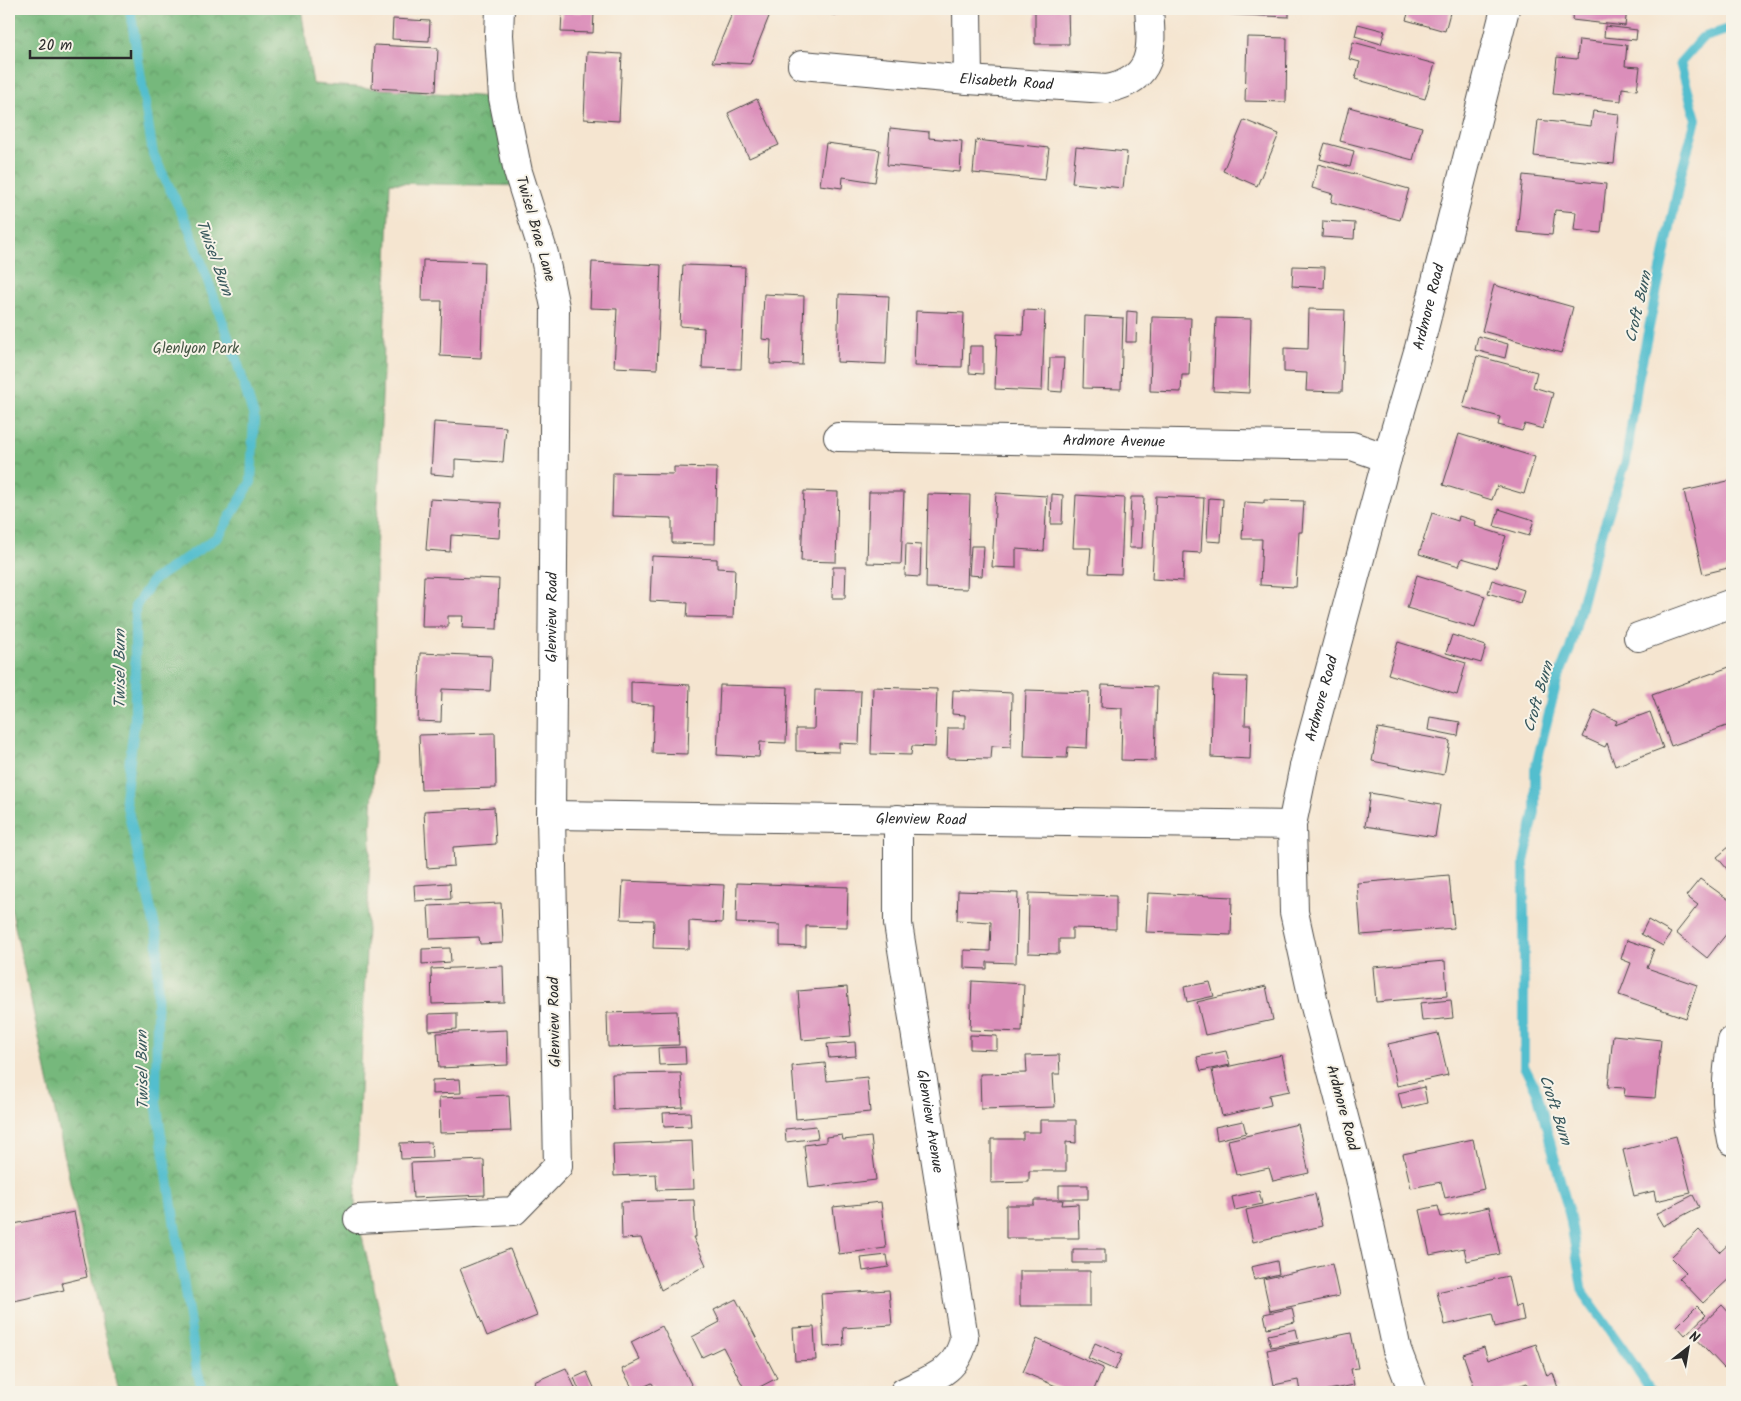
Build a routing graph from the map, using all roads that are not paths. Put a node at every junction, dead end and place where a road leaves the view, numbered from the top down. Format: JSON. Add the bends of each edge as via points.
{"nodes":[{"id":1,"x":500,"y":9,"type":"edge"},
{"id":2,"x":967,"y":9,"type":"edge"},
{"id":3,"x":1149,"y":9,"type":"edge"},
{"id":4,"x":1505,"y":9,"type":"edge"},
{"id":5,"x":802,"y":65,"type":"dead end"},
{"id":6,"x":968,"y":80,"type":"junction"},
{"id":7,"x":838,"y":437,"type":"dead end"},
{"id":8,"x":555,"y":450,"type":"joint"},
{"id":9,"x":1387,"y":458,"type":"junction"},
{"id":10,"x":1732,"y":603,"type":"edge"},
{"id":11,"x":1638,"y":636,"type":"dead end"},
{"id":12,"x":551,"y":814,"type":"junction"},
{"id":13,"x":898,"y":820,"type":"junction"},
{"id":14,"x":1292,"y":825,"type":"junction"},
{"id":15,"x":1732,"y":1041,"type":"edge"},
{"id":16,"x":1732,"y":1141,"type":"edge"},
{"id":17,"x":358,"y":1219,"type":"dead end"},
{"id":18,"x":904,"y":1392,"type":"edge"},
{"id":19,"x":1413,"y":1392,"type":"edge"}],
"edges":[{"from":1,"to":8,"type":"street","name":"Twisel Brae Lane","via":[[503,98],[518,172],[544,254],[555,307]]},
{"from":2,"to":6,"type":"street"},
{"from":3,"to":6,"type":"street","name":"Elisabeth Road","via":[[1151,41],[1146,63],[1139,73],[1119,86],[1107,89]]},
{"from":4,"to":9,"type":"street","name":"Ardmore Road","via":[[1419,348]]},
{"from":5,"to":6,"type":"street","name":"Elisabeth Road"},
{"from":7,"to":9,"type":"street","name":"Ardmore Avenue","via":[[1352,446]]},
{"from":8,"to":12,"type":"street","name":"Glenview Road"},
{"from":9,"to":14,"type":"street","name":"Ardmore Road","via":[[1304,766]]},
{"from":10,"to":11,"type":"street"},
{"from":12,"to":13,"type":"street","name":"Glenview Road"},
{"from":12,"to":17,"type":"street","name":"Glenview Road","via":[[558,1166],[514,1211]]},
{"from":13,"to":14,"type":"street","name":"Glenview Road"},
{"from":13,"to":18,"type":"street","name":"Glenview Avenue","via":[[898,924],[964,1338],[957,1359],[949,1368]]},
{"from":14,"to":19,"type":"street","name":"Ardmore Road","via":[[1294,912],[1313,999],[1360,1178],[1397,1350]]},
{"from":15,"to":16,"type":"street","via":[[1726,1101]]}]}
